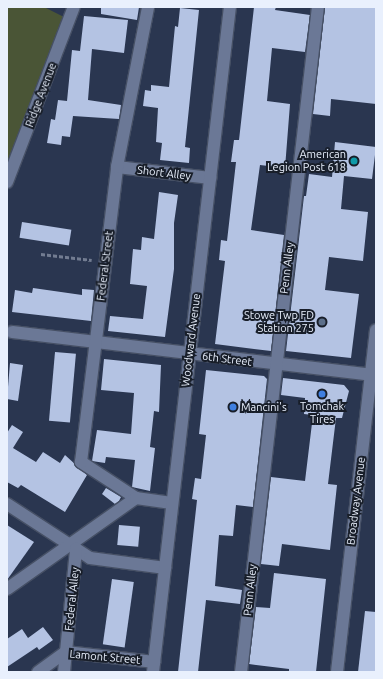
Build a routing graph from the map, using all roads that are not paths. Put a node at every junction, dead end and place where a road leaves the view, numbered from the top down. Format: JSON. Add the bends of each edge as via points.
{"nodes":[{"id":1,"x":74,"y":7,"type":"edge"},
{"id":2,"x":148,"y":7,"type":"edge"},
{"id":3,"x":230,"y":7,"type":"edge"},
{"id":4,"x":318,"y":7,"type":"edge"},
{"id":5,"x":117,"y":167,"type":"junction"},
{"id":6,"x":210,"y":178,"type":"junction"},
{"id":7,"x":7,"y":182,"type":"edge"},
{"id":8,"x":376,"y":330,"type":"edge"},
{"id":9,"x":12,"y":332,"type":"dead end"},
{"id":10,"x":96,"y":342,"type":"junction"},
{"id":11,"x":190,"y":354,"type":"junction"},
{"id":12,"x":275,"y":365,"type":"junction"},
{"id":13,"x":371,"y":375,"type":"junction"},
{"id":14,"x":136,"y":498,"type":"junction"},
{"id":15,"x":172,"y":503,"type":"junction"},
{"id":16,"x":7,"y":504,"type":"edge"},
{"id":17,"x":74,"y":547,"type":"junction"},
{"id":18,"x":165,"y":568,"type":"junction"},
{"id":19,"x":7,"y":589,"type":"edge"},
{"id":20,"x":66,"y":652,"type":"junction"},
{"id":21,"x":153,"y":667,"type":"edge"},
{"id":22,"x":38,"y":672,"type":"edge"},
{"id":23,"x":64,"y":672,"type":"edge"},
{"id":24,"x":241,"y":672,"type":"edge"},
{"id":25,"x":337,"y":672,"type":"edge"}],
"edges":[{"from":1,"to":7,"type":"street","name":"Ridge Avenue"},
{"from":2,"to":5,"type":"street","name":"Federal Street"},
{"from":3,"to":6,"type":"street","name":"Woodward Avenue"},
{"from":4,"to":12,"type":"street","name":"Penn Alley"},
{"from":5,"to":6,"type":"street","name":"Short Alley"},
{"from":5,"to":10,"type":"street","name":"Federal Street"},
{"from":6,"to":11,"type":"street","name":"Woodward Avenue"},
{"from":8,"to":13,"type":"street","name":"Broadway Avenue"},
{"from":9,"to":10,"type":"street","name":"6th Street"},
{"from":10,"to":11,"type":"street","name":"6th Street"},
{"from":10,"to":14,"type":"street","name":"Federal Street","via":[[81,462]]},
{"from":11,"to":12,"type":"street","name":"6th Street"},
{"from":11,"to":15,"type":"street","name":"Woodward Avenue"},
{"from":12,"to":13,"type":"street","name":"6th Street"},
{"from":12,"to":24,"type":"street","name":"Penn Alley"},
{"from":13,"to":25,"type":"street","name":"Broadway Avenue"},
{"from":14,"to":15,"type":"street","name":"Federal Street"},
{"from":14,"to":17,"type":"street"},
{"from":15,"to":18,"type":"street","name":"Woodward Avenue"},
{"from":16,"to":17,"type":"street"},
{"from":17,"to":18,"type":"street","via":[[90,558]]},
{"from":17,"to":19,"type":"street"},
{"from":17,"to":20,"type":"street","name":"Federal Alley"},
{"from":18,"to":21,"type":"street","name":"Woodward Avenue"},
{"from":20,"to":21,"type":"street","name":"Lamont Street"},
{"from":20,"to":22,"type":"street","name":"Lamont Street"},
{"from":20,"to":23,"type":"street","name":"Federal Alley"}]}
